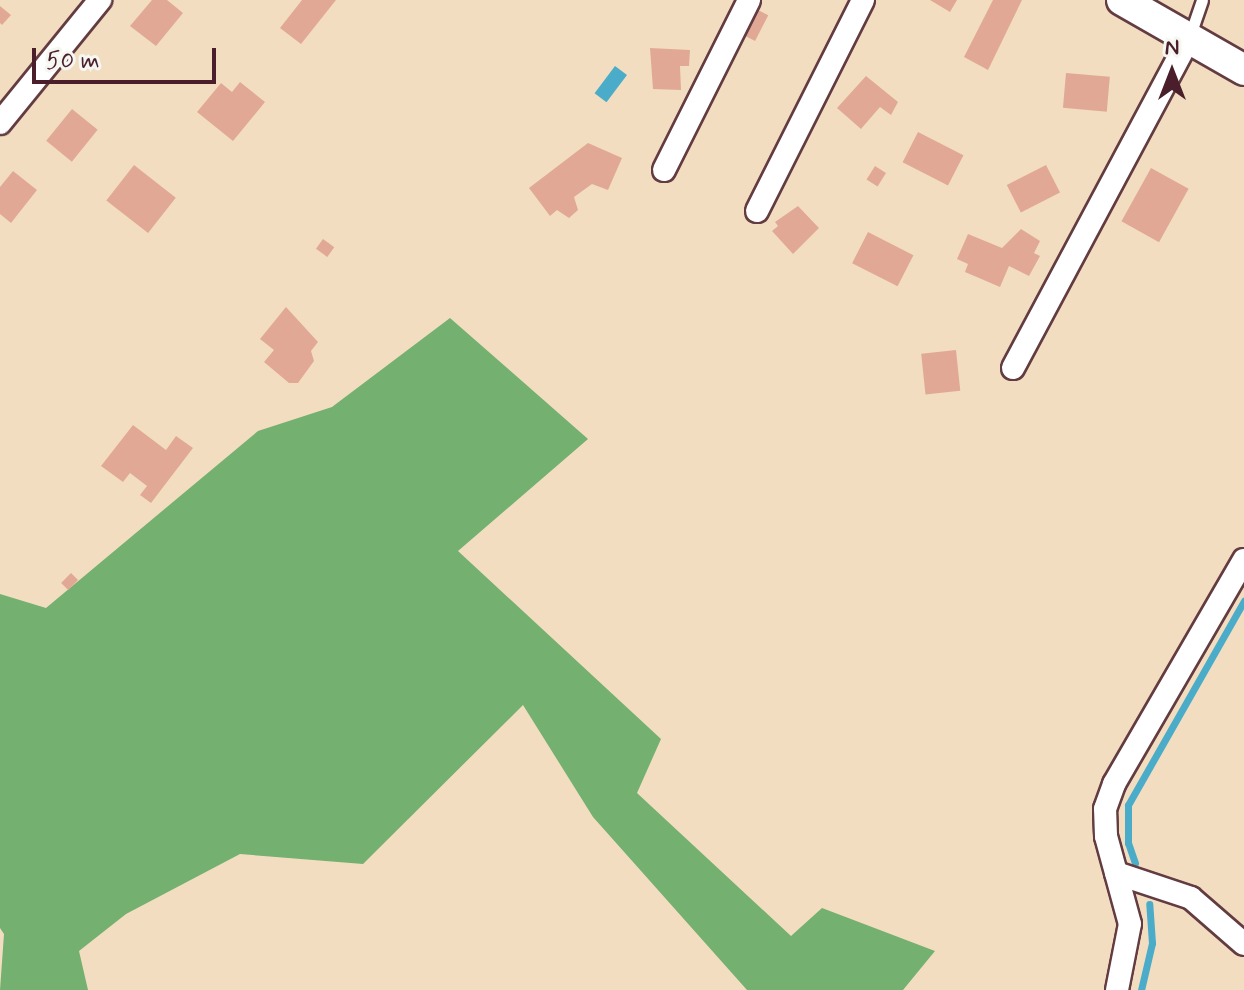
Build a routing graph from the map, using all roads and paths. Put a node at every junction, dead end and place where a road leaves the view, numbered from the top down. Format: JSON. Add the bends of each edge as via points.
{"nodes":[{"id":1,"x":100,"y":0,"type":"edge"},
{"id":2,"x":749,"y":0,"type":"edge"},
{"id":3,"x":863,"y":0,"type":"edge"},
{"id":4,"x":1122,"y":0,"type":"edge"},
{"id":5,"x":1202,"y":0,"type":"edge"},
{"id":6,"x":1189,"y":39,"type":"junction"},
{"id":7,"x":1244,"y":70,"type":"edge"},
{"id":8,"x":0,"y":123,"type":"edge"},
{"id":9,"x":664,"y":170,"type":"dead end"},
{"id":10,"x":757,"y":211,"type":"dead end"},
{"id":11,"x":1013,"y":368,"type":"dead end"},
{"id":12,"x":1244,"y":560,"type":"edge"},
{"id":13,"x":1116,"y":873,"type":"junction"},
{"id":14,"x":1244,"y":944,"type":"edge"},
{"id":15,"x":1117,"y":990,"type":"edge"}],
"edges":[{"from":1,"to":8,"type":"street"},
{"from":2,"to":9,"type":"street"},
{"from":3,"to":10,"type":"street"},
{"from":4,"to":6,"type":"main road"},
{"from":5,"to":6,"type":"lane"},
{"from":6,"to":7,"type":"main road"},
{"from":6,"to":11,"type":"street"},
{"from":12,"to":13,"type":"street","via":[[1114,784],[1105,809]]},
{"from":13,"to":14,"type":"street","via":[[1191,898]]},
{"from":13,"to":15,"type":"street","via":[[1131,941]]}]}
